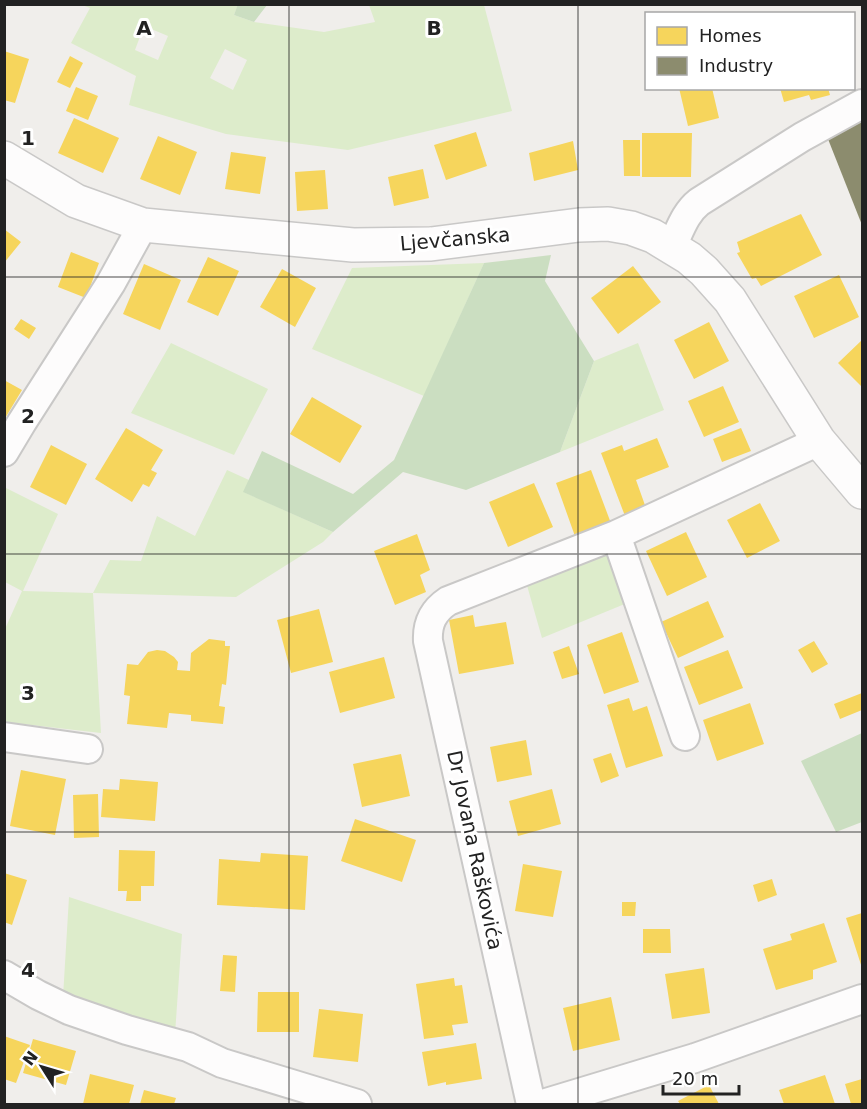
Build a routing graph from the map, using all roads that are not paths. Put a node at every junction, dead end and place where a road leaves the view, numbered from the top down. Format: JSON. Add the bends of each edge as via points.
{"nodes":[{"id":1,"x":862,"y":104,"type":"edge"},
{"id":2,"x":4,"y":158,"type":"edge"},
{"id":3,"x":143,"y":225,"type":"junction"},
{"id":4,"x":672,"y":246,"type":"junction"},
{"id":5,"x":819,"y":441,"type":"junction"},
{"id":6,"x":4,"y":452,"type":"edge"},
{"id":7,"x":862,"y":492,"type":"edge"},
{"id":8,"x":616,"y":535,"type":"junction"},
{"id":9,"x":4,"y":736,"type":"edge"},
{"id":10,"x":686,"y":736,"type":"dead end"},
{"id":11,"x":88,"y":749,"type":"dead end"},
{"id":12,"x":4,"y":975,"type":"edge"},
{"id":13,"x":862,"y":999,"type":"edge"},
{"id":14,"x":357,"y":1104,"type":"edge"},
{"id":15,"x":531,"y":1104,"type":"edge"},
{"id":16,"x":543,"y":1104,"type":"edge"}],
"edges":[{"from":1,"to":4,"type":"street","via":[[699,202],[690,209]]},
{"from":2,"to":3,"type":"street","name":"Ljevčanska","via":[[76,201]]},
{"from":3,"to":4,"type":"street","name":"Ljevčanska","via":[[353,245],[431,244],[608,224],[631,228]]},
{"from":3,"to":6,"type":"street"},
{"from":4,"to":5,"type":"street","name":"Ljevčanska","via":[[704,271],[730,300]]},
{"from":5,"to":7,"type":"street","name":"Ljevčanska"},
{"from":5,"to":8,"type":"street"},
{"from":8,"to":10,"type":"street"},
{"from":8,"to":15,"type":"street","name":"Dr Jovana Raškovića","via":[[448,602],[435,612],[428,628]]},
{"from":9,"to":11,"type":"street"},
{"from":12,"to":14,"type":"street","via":[[69,1010]]},
{"from":13,"to":16,"type":"street","via":[[695,1058]]}]}
